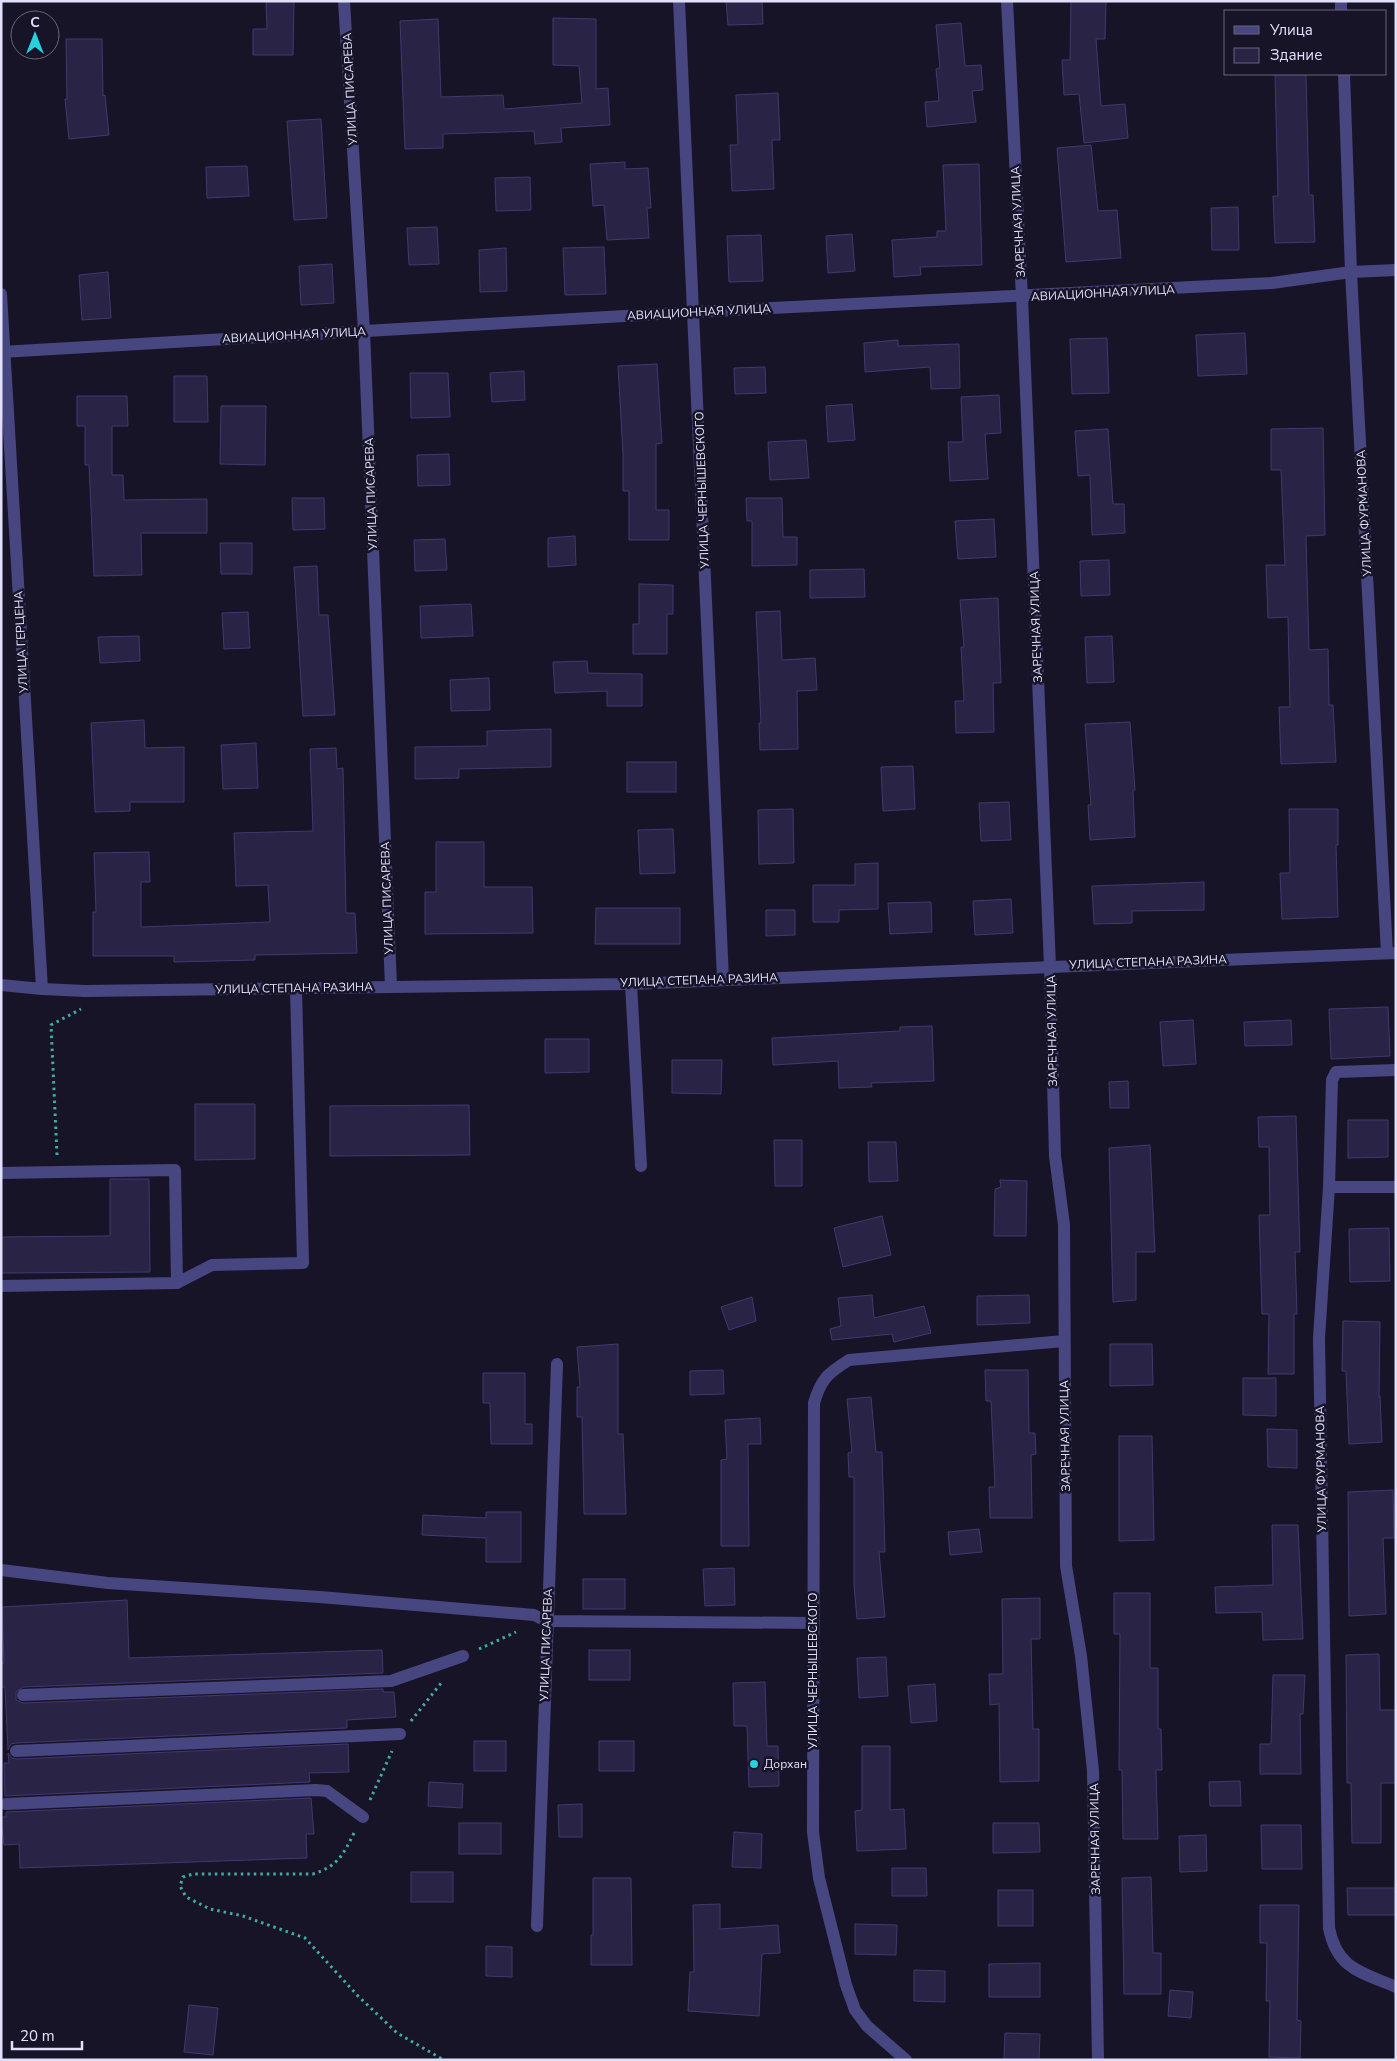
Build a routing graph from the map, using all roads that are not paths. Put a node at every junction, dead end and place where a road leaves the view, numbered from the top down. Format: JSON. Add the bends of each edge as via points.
{"nodes":[{"id":1,"x":344,"y":1,"type":"edge"},
{"id":2,"x":679,"y":1,"type":"edge"},
{"id":3,"x":1007,"y":1,"type":"edge"},
{"id":4,"x":1344,"y":75,"type":"edge"},
{"id":5,"x":1396,"y":270,"type":"edge"},
{"id":6,"x":1351,"y":272,"type":"junction"},
{"id":7,"x":1,"y":294,"type":"edge"},
{"id":8,"x":1022,"y":297,"type":"junction"},
{"id":9,"x":694,"y":312,"type":"junction"},
{"id":10,"x":364,"y":331,"type":"junction"},
{"id":11,"x":2,"y":352,"type":"edge"},
{"id":12,"x":1391,"y":953,"type":"edge"},
{"id":13,"x":1050,"y":966,"type":"junction"},
{"id":14,"x":723,"y":979,"type":"junction"},
{"id":15,"x":631,"y":984,"type":"junction"},
{"id":16,"x":1,"y":985,"type":"edge"},
{"id":17,"x":391,"y":986,"type":"junction"},
{"id":18,"x":42,"y":990,"type":"junction"},
{"id":19,"x":296,"y":990,"type":"junction"},
{"id":20,"x":1396,"y":1070,"type":"edge"},
{"id":21,"x":641,"y":1166,"type":"dead end"},
{"id":22,"x":1,"y":1173,"type":"edge"},
{"id":23,"x":1329,"y":1187,"type":"junction"},
{"id":24,"x":1396,"y":1187,"type":"edge"},
{"id":25,"x":177,"y":1283,"type":"junction"},
{"id":26,"x":1,"y":1286,"type":"edge"},
{"id":27,"x":1064,"y":1341,"type":"junction"},
{"id":28,"x":557,"y":1364,"type":"dead end"},
{"id":29,"x":1,"y":1570,"type":"edge"},
{"id":30,"x":546,"y":1621,"type":"junction"},
{"id":31,"x":814,"y":1623,"type":"junction"},
{"id":32,"x":463,"y":1656,"type":"road end"},
{"id":33,"x":23,"y":1695,"type":"dead end"},
{"id":34,"x":400,"y":1734,"type":"dead end"},
{"id":35,"x":16,"y":1751,"type":"dead end"},
{"id":36,"x":6,"y":1804,"type":"dead end"},
{"id":37,"x":363,"y":1816,"type":"dead end"},
{"id":38,"x":537,"y":1926,"type":"dead end"},
{"id":39,"x":1396,"y":1987,"type":"edge"},
{"id":40,"x":906,"y":2060,"type":"edge"},
{"id":41,"x":1098,"y":2060,"type":"edge"}],
"edges":[{"from":1,"to":10,"type":"street","name":"УЛИЦА ПИСАРЕВА"},
{"from":2,"to":9,"type":"street","name":"УЛИЦА ЧЕРНЫШЕВСКОГО"},
{"from":3,"to":8,"type":"street","name":"ЗАРЕЧНАЯ УЛИЦА"},
{"from":4,"to":6,"type":"street","name":"УЛИЦА ФУРМАНОВА"},
{"from":5,"to":6,"type":"street","name":"АВИАЦИОННАЯ УЛИЦА"},
{"from":6,"to":8,"type":"street","name":"АВИАЦИОННАЯ УЛИЦА","via":[[1272,283]]},
{"from":6,"to":12,"type":"street","name":"УЛИЦА ФУРМАНОВА"},
{"from":7,"to":11,"type":"street","name":"УЛИЦА ГЕРЦЕНА"},
{"from":8,"to":9,"type":"street","name":"АВИАЦИОННАЯ УЛИЦА"},
{"from":8,"to":13,"type":"street","name":"ЗАРЕЧНАЯ УЛИЦА"},
{"from":9,"to":10,"type":"street","name":"АВИАЦИОННАЯ УЛИЦА"},
{"from":9,"to":14,"type":"street","name":"УЛИЦА ЧЕРНЫШЕВСКОГО"},
{"from":10,"to":11,"type":"street","name":"АВИАЦИОННАЯ УЛИЦА"},
{"from":10,"to":17,"type":"street","name":"УЛИЦА ПИСАРЕВА"},
{"from":11,"to":18,"type":"street","name":"УЛИЦА ГЕРЦЕНА"},
{"from":12,"to":13,"type":"street","name":"УЛИЦА СТЕПАНА РАЗИНА"},
{"from":13,"to":14,"type":"street","name":"УЛИЦА СТЕПАНА РАЗИНА"},
{"from":13,"to":27,"type":"street","name":"ЗАРЕЧНАЯ УЛИЦА","via":[[1055,1156],[1064,1225]]},
{"from":14,"to":15,"type":"street","name":"УЛИЦА СТЕПАНА РАЗИНА"},
{"from":15,"to":17,"type":"street","name":"УЛИЦА СТЕПАНА РАЗИНА"},
{"from":15,"to":21,"type":"street"},
{"from":16,"to":18,"type":"street","name":"УЛИЦА СТЕПАНА РАЗИНА"},
{"from":17,"to":19,"type":"street","name":"УЛИЦА СТЕПАНА РАЗИНА"},
{"from":18,"to":19,"type":"street","name":"УЛИЦА СТЕПАНА РАЗИНА"},
{"from":19,"to":25,"type":"street","via":[[302,1263],[212,1265]]},
{"from":20,"to":23,"type":"street","name":"УЛИЦА ФУРМАНОВА","via":[[1336,1072],[1332,1080]]},
{"from":22,"to":25,"type":"street","via":[[175,1170]]},
{"from":23,"to":24,"type":"street"},
{"from":23,"to":39,"type":"street","name":"УЛИЦА ФУРМАНОВА","via":[[1319,1338],[1329,1928],[1332,1944],[1343,1962]]},
{"from":25,"to":26,"type":"street"},
{"from":27,"to":31,"type":"street","name":"УЛИЦА ЧЕРНЫШЕВСКОГО","via":[[849,1360],[830,1372],[820,1384],[814,1403]]},
{"from":27,"to":41,"type":"street","name":"ЗАРЕЧНАЯ УЛИЦА","via":[[1066,1566],[1081,1656],[1096,1811]]},
{"from":28,"to":30,"type":"street","name":"УЛИЦА ПИСАРЕВА"},
{"from":29,"to":30,"type":"street","via":[[108,1583],[534,1615]]},
{"from":30,"to":31,"type":"street"},
{"from":30,"to":38,"type":"street","name":"УЛИЦА ПИСАРЕВА"},
{"from":31,"to":40,"type":"street","name":"УЛИЦА ЧЕРНЫШЕВСКОГО","via":[[813,1832],[819,1878],[855,2010],[867,2026]]},
{"from":32,"to":33,"type":"street","via":[[391,1681]]},
{"from":34,"to":35,"type":"street"},
{"from":36,"to":37,"type":"street","via":[[316,1790],[327,1791]]}]}
